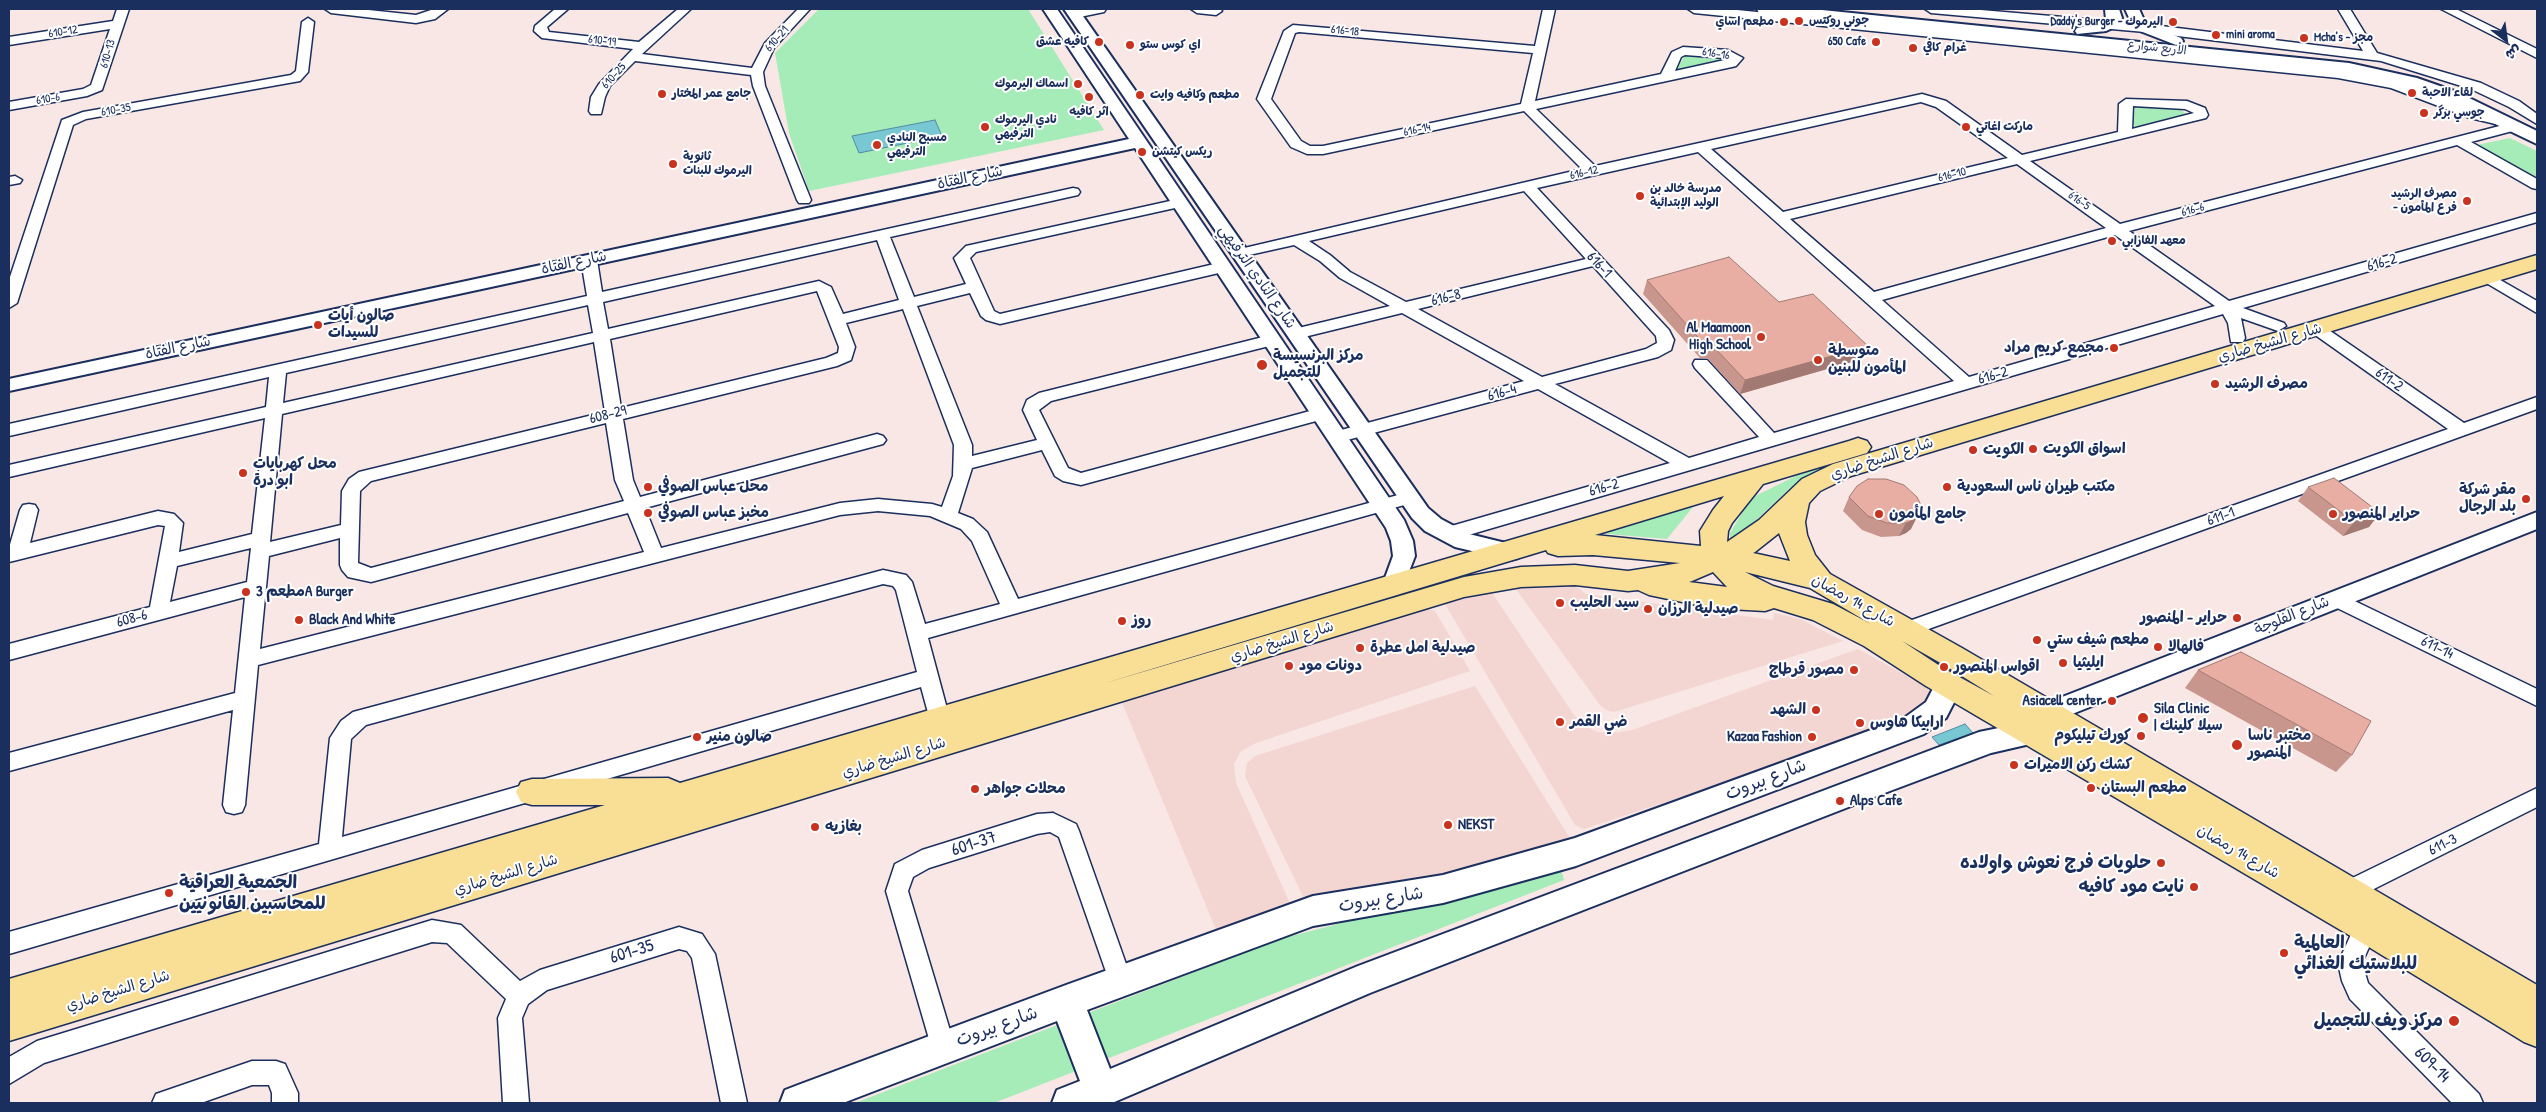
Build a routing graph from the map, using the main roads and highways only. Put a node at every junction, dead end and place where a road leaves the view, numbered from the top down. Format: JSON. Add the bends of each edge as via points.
{"nodes":[{"id":1,"x":1765,"y":9,"type":"edge"},
{"id":2,"x":1858,"y":9,"type":"edge"},
{"id":3,"x":2537,"y":124,"type":"edge"},
{"id":4,"x":2537,"y":138,"type":"edge"},
{"id":5,"x":2537,"y":247,"type":"edge"},
{"id":6,"x":2537,"y":262,"type":"edge"},
{"id":7,"x":1756,"y":476,"type":"junction"},
{"id":8,"x":1796,"y":499,"type":"junction"},
{"id":9,"x":1510,"y":552,"type":"junction"},
{"id":10,"x":1718,"y":558,"type":"junction"},
{"id":11,"x":1628,"y":581,"type":"junction"},
{"id":12,"x":1820,"y":581,"type":"junction"},
{"id":13,"x":1781,"y":600,"type":"junction"},
{"id":14,"x":1945,"y":670,"type":"junction"},
{"id":15,"x":2041,"y":723,"type":"junction"},
{"id":16,"x":1849,"y":749,"type":"junction"},
{"id":17,"x":1871,"y":785,"type":"junction"},
{"id":18,"x":532,"y":792,"type":"road end"},
{"id":19,"x":692,"y":793,"type":"junction"},
{"id":20,"x":9,"y":996,"type":"edge"},
{"id":21,"x":1066,"y":1001,"type":"junction"},
{"id":22,"x":2537,"y":1004,"type":"edge"},
{"id":23,"x":9,"y":1024,"type":"edge"},
{"id":24,"x":2537,"y":1030,"type":"edge"},
{"id":25,"x":1101,"y":1090,"type":"junction"},
{"id":26,"x":798,"y":1103,"type":"edge"},
{"id":27,"x":1070,"y":1103,"type":"edge"}],
"edges":[{"from":1,"to":4,"type":"main road","name":"الأربع شوارع","via":[[2349,68],[2431,88]]},
{"from":2,"to":3,"type":"main road","name":"الأربع شوارع","via":[[2347,58],[2391,67],[2467,91]]},
{"from":5,"to":7,"type":"main road","name":"شارع الشيخ ضاري","via":[[2278,326]]},
{"from":6,"to":8,"type":"main road","name":"شارع الشيخ ضاري","via":[[1842,470],[1811,485]]},
{"from":7,"to":9,"type":"main road","name":"شارع الشيخ ضاري"},
{"from":7,"to":10,"type":"main road","via":[[1716,525],[1713,540]]},
{"from":8,"to":10,"type":"main road","name":"شارع الشيخ ضاري","via":[[1756,537]]},
{"from":8,"to":12,"type":"main road","via":[[1792,522],[1794,535],[1803,559]]},
{"from":9,"to":10,"type":"main road","name":"شارع 14 رمضان","via":[[1593,545]]},
{"from":9,"to":19,"type":"main road","name":"شارع الشيخ ضاري"},
{"from":10,"to":11,"type":"main road","name":"شارع الشيخ ضاري","via":[[1672,576]]},
{"from":10,"to":12,"type":"main road","name":"شارع 14 رمضان","via":[[1779,568]]},
{"from":10,"to":13,"type":"main road","name":"شارع 14 رمضان","via":[[1737,581]]},
{"from":11,"to":13,"type":"main road","via":[[1711,596]]},
{"from":11,"to":23,"type":"main road","name":"شارع الشيخ ضاري","via":[[1550,575],[1496,580],[1464,587]]},
{"from":12,"to":14,"type":"main road","name":"شارع 14 رمضان","via":[[1905,630]]},
{"from":13,"to":14,"type":"main road","name":"شارع 14 رمضان","via":[[1823,612]]},
{"from":14,"to":15,"type":"main road","name":"شارع 14 رمضان"},
{"from":14,"to":16,"type":"main road","name":"شارع بيروت","via":[[1942,702],[1929,717],[1914,726]]},
{"from":15,"to":17,"type":"main road"},
{"from":15,"to":22,"type":"main road","name":"شارع 14 رمضان","via":[[2348,891]]},
{"from":15,"to":24,"type":"main road","name":"شارع 14 رمضان"},
{"from":16,"to":17,"type":"main road","via":[[1860,752],[1872,764]]},
{"from":16,"to":21,"type":"main road","name":"شارع بيروت","via":[[1576,852],[1443,890],[1313,911]]},
{"from":17,"to":25,"type":"main road","via":[[1358,982]]},
{"from":18,"to":19,"type":"main road","via":[[647,790]]},
{"from":19,"to":20,"type":"main road","name":"شارع الشيخ ضاري"},
{"from":21,"to":25,"type":"main road"},
{"from":21,"to":26,"type":"main road","name":"شارع بيروت"},
{"from":25,"to":27,"type":"main road"}]}
